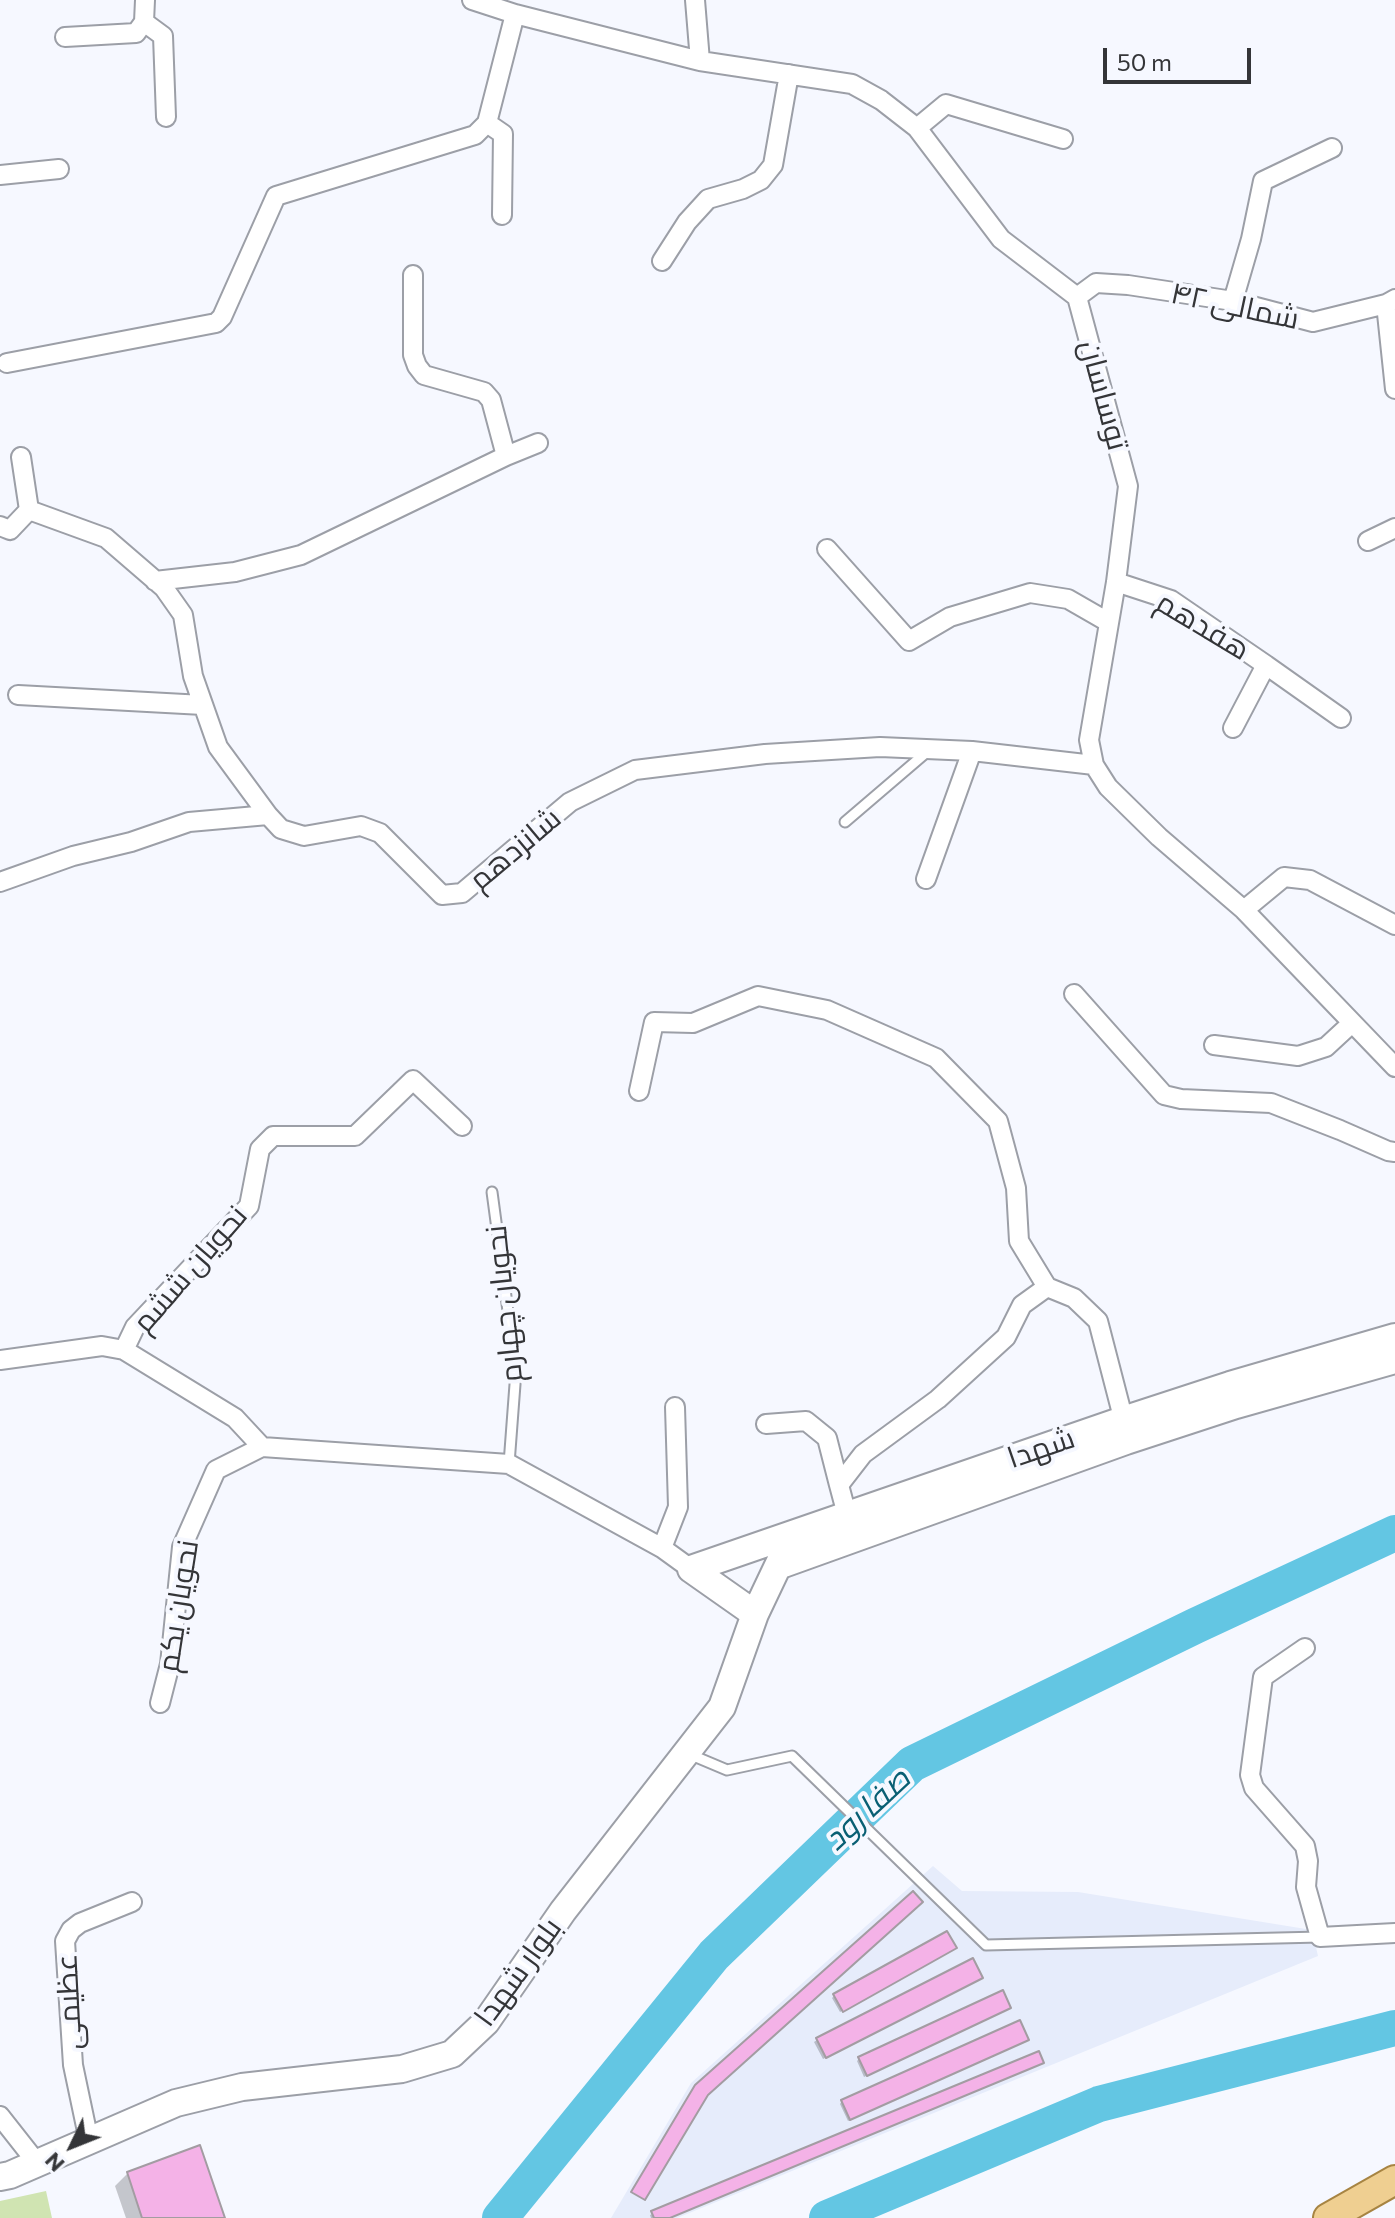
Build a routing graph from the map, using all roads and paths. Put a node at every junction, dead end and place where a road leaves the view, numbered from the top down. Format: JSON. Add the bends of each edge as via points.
{"nodes":[{"id":1,"x":145,"y":0,"type":"edge"},
{"id":2,"x":472,"y":0,"type":"edge"},
{"id":3,"x":695,"y":0,"type":"edge"},
{"id":4,"x":515,"y":14,"type":"junction"},
{"id":5,"x":144,"y":22,"type":"junction"},
{"id":6,"x":65,"y":37,"type":"dead end"},
{"id":7,"x":700,"y":61,"type":"junction"},
{"id":8,"x":789,"y":74,"type":"junction"},
{"id":9,"x":166,"y":117,"type":"dead end"},
{"id":10,"x":487,"y":123,"type":"junction"},
{"id":11,"x":917,"y":128,"type":"junction"},
{"id":12,"x":1063,"y":139,"type":"dead end"},
{"id":13,"x":1332,"y":148,"type":"dead end"},
{"id":14,"x":59,"y":169,"type":"dead end"},
{"id":15,"x":0,"y":175,"type":"edge"},
{"id":16,"x":502,"y":215,"type":"dead end"},
{"id":17,"x":662,"y":261,"type":"dead end"},
{"id":18,"x":413,"y":275,"type":"dead end"},
{"id":19,"x":1077,"y":297,"type":"junction"},
{"id":20,"x":1233,"y":301,"type":"junction"},
{"id":21,"x":1391,"y":301,"type":"edge"},
{"id":22,"x":7,"y":363,"type":"dead end"},
{"id":23,"x":1395,"y":389,"type":"edge"},
{"id":24,"x":538,"y":443,"type":"dead end"},
{"id":25,"x":506,"y":456,"type":"junction"},
{"id":26,"x":21,"y":457,"type":"dead end"},
{"id":27,"x":29,"y":510,"type":"junction"},
{"id":28,"x":1395,"y":528,"type":"edge"},
{"id":29,"x":3,"y":532,"type":"edge"},
{"id":30,"x":1368,"y":541,"type":"dead end"},
{"id":31,"x":827,"y":549,"type":"dead end"},
{"id":32,"x":155,"y":581,"type":"junction"},
{"id":33,"x":1116,"y":582,"type":"junction"},
{"id":34,"x":1108,"y":622,"type":"junction"},
{"id":35,"x":1266,"y":665,"type":"junction"},
{"id":36,"x":18,"y":695,"type":"dead end"},
{"id":37,"x":203,"y":705,"type":"junction"},
{"id":38,"x":1341,"y":718,"type":"dead end"},
{"id":39,"x":1233,"y":728,"type":"dead end"},
{"id":40,"x":931,"y":749,"type":"junction"},
{"id":41,"x":972,"y":751,"type":"junction"},
{"id":42,"x":1094,"y":765,"type":"junction"},
{"id":43,"x":268,"y":815,"type":"junction"},
{"id":44,"x":845,"y":822,"type":"dead end"},
{"id":45,"x":926,"y":879,"type":"dead end"},
{"id":46,"x":0,"y":882,"type":"edge"},
{"id":47,"x":1244,"y":910,"type":"junction"},
{"id":48,"x":1395,"y":925,"type":"edge"},
{"id":49,"x":1074,"y":994,"type":"dead end"},
{"id":50,"x":1352,"y":1023,"type":"junction"},
{"id":51,"x":1214,"y":1045,"type":"dead end"},
{"id":52,"x":1395,"y":1067,"type":"edge"},
{"id":53,"x":639,"y":1091,"type":"dead end"},
{"id":54,"x":462,"y":1126,"type":"dead end"},
{"id":55,"x":1395,"y":1152,"type":"edge"},
{"id":56,"x":492,"y":1192,"type":"dead end"},
{"id":57,"x":1047,"y":1287,"type":"junction"},
{"id":58,"x":1395,"y":1337,"type":"edge"},
{"id":59,"x":124,"y":1350,"type":"junction"},
{"id":60,"x":0,"y":1360,"type":"edge"},
{"id":61,"x":1395,"y":1360,"type":"edge"},
{"id":62,"x":675,"y":1407,"type":"dead end"},
{"id":63,"x":766,"y":1424,"type":"dead end"},
{"id":64,"x":1126,"y":1430,"type":"junction"},
{"id":65,"x":262,"y":1447,"type":"junction"},
{"id":66,"x":509,"y":1464,"type":"junction"},
{"id":67,"x":839,"y":1485,"type":"junction"},
{"id":68,"x":847,"y":1515,"type":"junction"},
{"id":69,"x":793,"y":1534,"type":"junction"},
{"id":70,"x":662,"y":1548,"type":"junction"},
{"id":71,"x":778,"y":1566,"type":"junction"},
{"id":72,"x":691,"y":1569,"type":"junction"},
{"id":73,"x":755,"y":1614,"type":"junction"},
{"id":74,"x":1305,"y":1648,"type":"dead end"},
{"id":75,"x":160,"y":1703,"type":"dead end"},
{"id":76,"x":686,"y":1753,"type":"junction"},
{"id":77,"x":132,"y":1902,"type":"dead end"},
{"id":78,"x":1395,"y":1933,"type":"edge"},
{"id":79,"x":1320,"y":1937,"type":"junction"},
{"id":80,"x":0,"y":2116,"type":"edge"},
{"id":81,"x":89,"y":2141,"type":"junction"},
{"id":82,"x":37,"y":2163,"type":"junction"},
{"id":83,"x":0,"y":2177,"type":"edge"},
{"id":84,"x":1395,"y":2180,"type":"edge"},
{"id":85,"x":1328,"y":2218,"type":"edge"}],
"edges":[{"from":1,"to":5,"type":"street"},
{"from":2,"to":4,"type":"street"},
{"from":3,"to":7,"type":"street"},
{"from":4,"to":7,"type":"street"},
{"from":4,"to":10,"type":"street"},
{"from":5,"to":6,"type":"street","via":[[136,33]]},
{"from":5,"to":9,"type":"street","via":[[163,36]]},
{"from":7,"to":8,"type":"street"},
{"from":8,"to":11,"type":"street","via":[[852,84]]},
{"from":8,"to":17,"type":"street","via":[[773,165],[761,180],[708,199]]},
{"from":10,"to":16,"type":"street","via":[[503,134]]},
{"from":10,"to":22,"type":"street","via":[[475,135],[276,196],[216,323]]},
{"from":11,"to":12,"type":"street","via":[[946,104]]},
{"from":11,"to":19,"type":"street","via":[[1001,239]]},
{"from":13,"to":20,"type":"street","via":[[1263,181]]},
{"from":14,"to":15,"type":"street"},
{"from":18,"to":25,"type":"street","via":[[417,366],[424,375],[484,392],[491,400]]},
{"from":19,"to":20,"type":"street","name":"شمالی ۴۲","via":[[1096,283]]},
{"from":19,"to":33,"type":"street","name":"توساسان","via":[[1128,486]]},
{"from":20,"to":21,"type":"street","name":"شمالی ۴۲","via":[[1313,322]]},
{"from":21,"to":23,"type":"street"},
{"from":24,"to":25,"type":"street"},
{"from":25,"to":32,"type":"street","via":[[301,555],[235,572]]},
{"from":26,"to":27,"type":"street"},
{"from":27,"to":29,"type":"street"},
{"from":27,"to":32,"type":"street","name":"شانزدهم","via":[[106,538]]},
{"from":28,"to":30,"type":"street"},
{"from":31,"to":34,"type":"street","via":[[909,641],[950,617],[1030,593],[1068,599]]},
{"from":32,"to":37,"type":"street","name":"شانزدهم","via":[[183,615]]},
{"from":33,"to":34,"type":"street","name":"توساسان"},
{"from":33,"to":35,"type":"street","name":"هفدهم","via":[[1171,600]]},
{"from":34,"to":42,"type":"street","name":"توساسان","via":[[1089,740]]},
{"from":35,"to":38,"type":"street"},
{"from":35,"to":39,"type":"street","name":"هفدهم"},
{"from":36,"to":37,"type":"street"},
{"from":37,"to":43,"type":"street","name":"شانزدهم","via":[[218,747]]},
{"from":40,"to":41,"type":"street","name":"شانزدهم"},
{"from":40,"to":43,"type":"street","name":"شانزدهم","via":[[765,754],[635,770],[570,802],[462,893],[442,895],[380,833],[361,826],[304,836],[281,829]]},
{"from":40,"to":44,"type":"lane"},
{"from":41,"to":42,"type":"street","name":"شانزدهم"},
{"from":41,"to":45,"type":"street"},
{"from":42,"to":47,"type":"street","via":[[1108,787],[1159,837]]},
{"from":43,"to":46,"type":"street","via":[[189,822]]},
{"from":47,"to":48,"type":"street","via":[[1284,877],[1310,880]]},
{"from":47,"to":50,"type":"street"},
{"from":49,"to":55,"type":"street","via":[[1164,1095],[1271,1103]]},
{"from":50,"to":51,"type":"street","via":[[1326,1047],[1298,1056]]},
{"from":50,"to":52,"type":"street"},
{"from":53,"to":57,"type":"street","via":[[654,1022],[693,1023],[758,996],[827,1010],[936,1058],[998,1121],[1016,1188],[1019,1241]]},
{"from":54,"to":59,"type":"street","name":"نحویان ششم","via":[[413,1080],[355,1136],[273,1136],[260,1149],[249,1206],[135,1327]]},
{"from":56,"to":66,"type":"lane","name":"نحویان چهارم","via":[[516,1371]]},
{"from":57,"to":64,"type":"street","via":[[1074,1298],[1098,1321]]},
{"from":57,"to":67,"type":"street","via":[[1022,1305],[1006,1337],[938,1399],[863,1454]]},
{"from":58,"to":64,"type":"main road","name":"شهدا","via":[[1230,1385]]},
{"from":59,"to":60,"type":"street","via":[[102,1346]]},
{"from":59,"to":65,"type":"street","via":[[235,1418]]},
{"from":61,"to":64,"type":"main road","name":"شهدا"},
{"from":62,"to":70,"type":"street","via":[[678,1507]]},
{"from":63,"to":67,"type":"street","via":[[806,1421],[827,1438]]},
{"from":64,"to":68,"type":"main road","name":"شهدا"},
{"from":64,"to":71,"type":"main road","name":"شهدا"},
{"from":65,"to":66,"type":"street"},
{"from":65,"to":75,"type":"street","name":"نحویان یکم","via":[[216,1470],[182,1547],[170,1664]]},
{"from":66,"to":70,"type":"street"},
{"from":67,"to":68,"type":"street"},
{"from":68,"to":69,"type":"main road","name":"شهدا"},
{"from":69,"to":71,"type":"main road","name":"بلوار شهدا"},
{"from":69,"to":72,"type":"main road","name":"شهدا"},
{"from":70,"to":72,"type":"street"},
{"from":71,"to":73,"type":"main road","name":"بلوار شهدا"},
{"from":72,"to":73,"type":"main road"},
{"from":73,"to":76,"type":"main road","name":"بلوار شهدا","via":[[722,1707]]},
{"from":74,"to":79,"type":"street","via":[[1263,1677],[1250,1775],[1254,1788],[1305,1846],[1306,1887]]},
{"from":76,"to":79,"type":"lane","via":[[727,1770],[792,1756],[986,1945]]},
{"from":76,"to":81,"type":"main road","name":"بلوار شهدا","via":[[563,1911],[486,2022],[452,2054],[402,2069],[242,2087],[176,2103]]},
{"from":77,"to":81,"type":"street","name":"عظیمی","via":[[80,1923],[65,1941],[73,2065]]},
{"from":78,"to":79,"type":"street"},
{"from":80,"to":82,"type":"street"},
{"from":81,"to":82,"type":"main road","name":"بلوار شهدا"},
{"from":82,"to":83,"type":"main road","name":"بلوار شهدا"},
{"from":84,"to":85,"type":"main road"}]}
